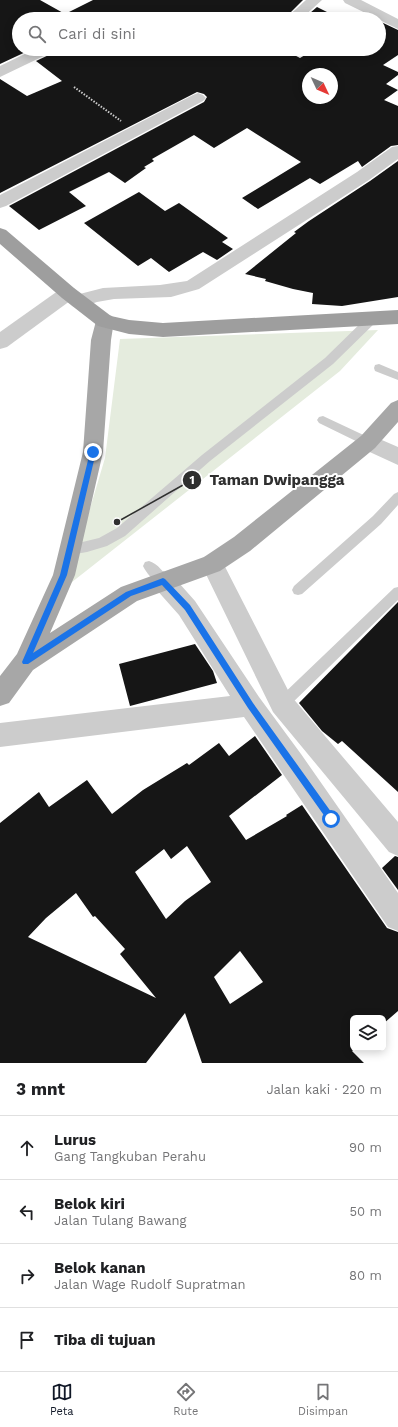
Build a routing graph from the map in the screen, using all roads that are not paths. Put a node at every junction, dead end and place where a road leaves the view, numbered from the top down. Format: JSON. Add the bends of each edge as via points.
{"nodes":[{"id":1,"x":315,"y":0,"type":"edge"},
{"id":2,"x":350,"y":0,"type":"edge"},
{"id":3,"x":391,"y":9,"type":"dead end"},
{"id":4,"x":300,"y":12,"type":"edge"},
{"id":5,"x":374,"y":12,"type":"edge"},
{"id":6,"x":383,"y":12,"type":"edge"},
{"id":7,"x":386,"y":18,"type":"edge"},
{"id":8,"x":398,"y":25,"type":"edge"},
{"id":9,"x":33,"y":56,"type":"edge"},
{"id":10,"x":0,"y":72,"type":"edge"},
{"id":11,"x":198,"y":98,"type":"dead end"},
{"id":12,"x":398,"y":151,"type":"edge"},
{"id":13,"x":0,"y":202,"type":"edge"},
{"id":14,"x":0,"y":234,"type":"edge"},
{"id":15,"x":74,"y":297,"type":"junction"},
{"id":16,"x":374,"y":317,"type":"junction"},
{"id":17,"x":398,"y":317,"type":"edge"},
{"id":18,"x":105,"y":321,"type":"junction"},
{"id":19,"x":0,"y":342,"type":"edge"},
{"id":20,"x":379,"y":368,"type":"dead end"},
{"id":21,"x":398,"y":376,"type":"edge"},
{"id":22,"x":398,"y":408,"type":"edge"},
{"id":23,"x":323,"y":420,"type":"dead end"},
{"id":24,"x":368,"y":442,"type":"junction"},
{"id":25,"x":398,"y":457,"type":"edge"},
{"id":26,"x":398,"y":497,"type":"edge"},
{"id":27,"x":70,"y":550,"type":"junction"},
{"id":28,"x":212,"y":564,"type":"junction"},
{"id":29,"x":156,"y":574,"type":"junction"},
{"id":30,"x":298,"y":590,"type":"dead end"},
{"id":31,"x":398,"y":592,"type":"edge"},
{"id":32,"x":25,"y":662,"type":"junction"},
{"id":33,"x":0,"y":695,"type":"edge"},
{"id":34,"x":282,"y":704,"type":"junction"},
{"id":35,"x":250,"y":706,"type":"junction"},
{"id":36,"x":0,"y":735,"type":"edge"},
{"id":37,"x":398,"y":843,"type":"edge"},
{"id":38,"x":398,"y":917,"type":"edge"}],
"edges":[{"from":1,"to":4,"type":"street"},
{"from":2,"to":5,"type":"street"},
{"from":3,"to":6,"type":"street"},
{"from":7,"to":8,"type":"street"},
{"from":9,"to":10,"type":"street"},
{"from":11,"to":13,"type":"street"},
{"from":12,"to":15,"type":"street","via":[[193,285],[170,292]]},
{"from":14,"to":15,"type":"highway"},
{"from":15,"to":18,"type":"highway"},
{"from":15,"to":19,"type":"street"},
{"from":16,"to":17,"type":"highway"},
{"from":16,"to":18,"type":"highway","via":[[163,330],[128,327]]},
{"from":16,"to":27,"type":"lane","via":[[329,361],[206,458],[121,532],[87,548]]},
{"from":18,"to":27,"type":"main road","via":[[101,340],[93,452]]},
{"from":20,"to":21,"type":"lane"},
{"from":22,"to":24,"type":"main road"},
{"from":23,"to":24,"type":"lane"},
{"from":24,"to":25,"type":"street"},
{"from":24,"to":28,"type":"main road","via":[[266,526]]},
{"from":26,"to":30,"type":"lane","via":[[377,520]]},
{"from":27,"to":32,"type":"main road","via":[[64,575]]},
{"from":28,"to":29,"type":"main road"},
{"from":28,"to":34,"type":"street"},
{"from":29,"to":32,"type":"main road"},
{"from":29,"to":35,"type":"street","via":[[187,608]]},
{"from":31,"to":34,"type":"lane"},
{"from":32,"to":33,"type":"main road"},
{"from":34,"to":37,"type":"street"},
{"from":35,"to":36,"type":"street"},
{"from":35,"to":38,"type":"street"}]}
